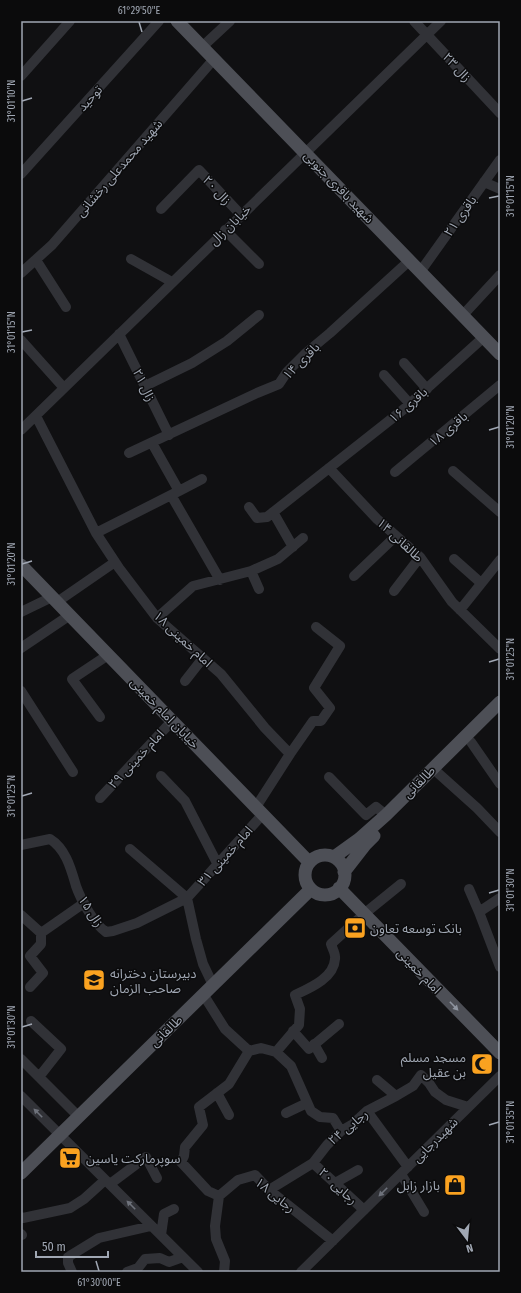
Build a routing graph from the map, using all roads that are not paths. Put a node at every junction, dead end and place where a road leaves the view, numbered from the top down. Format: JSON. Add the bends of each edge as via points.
{"nodes":[{"id":1,"x":70,"y":21,"type":"edge"},
{"id":2,"x":159,"y":21,"type":"edge"},
{"id":3,"x":177,"y":21,"type":"edge"},
{"id":4,"x":230,"y":21,"type":"edge"},
{"id":5,"x":414,"y":21,"type":"edge"},
{"id":6,"x":441,"y":21,"type":"edge"},
{"id":7,"x":427,"y":35,"type":"junction"},
{"id":8,"x":202,"y":47,"type":"junction"},
{"id":9,"x":214,"y":59,"type":"junction"},
{"id":10,"x":21,"y":76,"type":"edge"},
{"id":11,"x":500,"y":113,"type":"edge"},
{"id":12,"x":305,"y":152,"type":"junction"},
{"id":13,"x":500,"y":160,"type":"edge"},
{"id":14,"x":21,"y":174,"type":"edge"},
{"id":15,"x":484,"y":182,"type":"junction"},
{"id":16,"x":500,"y":189,"type":"edge"},
{"id":17,"x":160,"y":209,"type":"dead end"},
{"id":18,"x":241,"y":215,"type":"junction"},
{"id":19,"x":225,"y":230,"type":"junction"},
{"id":20,"x":131,"y":259,"type":"dead end"},
{"id":21,"x":36,"y":260,"type":"junction"},
{"id":22,"x":409,"y":261,"type":"junction"},
{"id":23,"x":259,"y":264,"type":"dead end"},
{"id":24,"x":420,"y":272,"type":"junction"},
{"id":25,"x":21,"y":274,"type":"edge"},
{"id":26,"x":500,"y":275,"type":"edge"},
{"id":27,"x":172,"y":282,"type":"junction"},
{"id":28,"x":66,"y":307,"type":"dead end"},
{"id":29,"x":259,"y":315,"type":"dead end"},
{"id":30,"x":463,"y":315,"type":"junction"},
{"id":31,"x":119,"y":334,"type":"junction"},
{"id":32,"x":484,"y":337,"type":"junction"},
{"id":33,"x":21,"y":340,"type":"edge"},
{"id":34,"x":500,"y":354,"type":"edge"},
{"id":35,"x":404,"y":363,"type":"dead end"},
{"id":36,"x":384,"y":376,"type":"dead end"},
{"id":37,"x":500,"y":385,"type":"edge"},
{"id":38,"x":145,"y":386,"type":"junction"},
{"id":39,"x":64,"y":388,"type":"junction"},
{"id":40,"x":427,"y":389,"type":"junction"},
{"id":41,"x":410,"y":404,"type":"junction"},
{"id":42,"x":36,"y":416,"type":"junction"},
{"id":43,"x":21,"y":430,"type":"edge"},
{"id":44,"x":169,"y":435,"type":"junction"},
{"id":45,"x":152,"y":443,"type":"junction"},
{"id":46,"x":129,"y":453,"type":"dead end"},
{"id":47,"x":330,"y":468,"type":"junction"},
{"id":48,"x":453,"y":471,"type":"dead end"},
{"id":49,"x":395,"y":472,"type":"dead end"},
{"id":50,"x":202,"y":479,"type":"dead end"},
{"id":51,"x":175,"y":493,"type":"junction"},
{"id":52,"x":249,"y":507,"type":"dead end"},
{"id":53,"x":273,"y":512,"type":"junction"},
{"id":54,"x":500,"y":512,"type":"edge"},
{"id":55,"x":96,"y":533,"type":"junction"},
{"id":56,"x":396,"y":536,"type":"junction"},
{"id":57,"x":303,"y":538,"type":"dead end"},
{"id":58,"x":293,"y":547,"type":"junction"},
{"id":59,"x":420,"y":557,"type":"junction"},
{"id":60,"x":454,"y":559,"type":"dead end"},
{"id":61,"x":500,"y":560,"type":"edge"},
{"id":62,"x":115,"y":562,"type":"junction"},
{"id":63,"x":21,"y":564,"type":"edge"},
{"id":64,"x":252,"y":571,"type":"junction"},
{"id":65,"x":354,"y":576,"type":"dead end"},
{"id":66,"x":220,"y":580,"type":"junction"},
{"id":67,"x":481,"y":584,"type":"junction"},
{"id":68,"x":259,"y":589,"type":"dead end"},
{"id":69,"x":394,"y":591,"type":"dead end"},
{"id":70,"x":55,"y":600,"type":"junction"},
{"id":71,"x":460,"y":610,"type":"junction"},
{"id":72,"x":21,"y":612,"type":"edge"},
{"id":73,"x":70,"y":615,"type":"junction"},
{"id":74,"x":157,"y":618,"type":"junction"},
{"id":75,"x":316,"y":627,"type":"dead end"},
{"id":76,"x":21,"y":648,"type":"edge"},
{"id":77,"x":500,"y":649,"type":"edge"},
{"id":78,"x":108,"y":655,"type":"junction"},
{"id":79,"x":203,"y":658,"type":"junction"},
{"id":80,"x":185,"y":681,"type":"dead end"},
{"id":81,"x":21,"y":691,"type":"edge"},
{"id":82,"x":500,"y":702,"type":"edge"},
{"id":83,"x":24,"y":704,"type":"edge"},
{"id":84,"x":500,"y":713,"type":"edge"},
{"id":85,"x":100,"y":717,"type":"dead end"},
{"id":86,"x":172,"y":721,"type":"junction"},
{"id":87,"x":471,"y":742,"type":"junction"},
{"id":88,"x":290,"y":754,"type":"junction"},
{"id":89,"x":73,"y":772,"type":"dead end"},
{"id":90,"x":438,"y":773,"type":"junction"},
{"id":91,"x":161,"y":776,"type":"dead end"},
{"id":92,"x":329,"y":777,"type":"dead end"},
{"id":93,"x":500,"y":784,"type":"edge"},
{"id":94,"x":100,"y":798,"type":"dead end"},
{"id":95,"x":260,"y":811,"type":"junction"},
{"id":96,"x":386,"y":815,"type":"junction"},
{"id":97,"x":500,"y":832,"type":"edge"},
{"id":98,"x":21,"y":845,"type":"edge"},
{"id":99,"x":130,"y":849,"type":"dead end"},
{"id":100,"x":334,"y":857,"type":"junction"},
{"id":101,"x":309,"y":862,"type":"junction"},
{"id":102,"x":218,"y":865,"type":"junction"},
{"id":103,"x":344,"y":872,"type":"junction"},
{"id":104,"x":400,"y":884,"type":"dead end"},
{"id":105,"x":339,"y":888,"type":"junction"},
{"id":106,"x":311,"y":889,"type":"junction"},
{"id":107,"x":469,"y":889,"type":"dead end"},
{"id":108,"x":187,"y":898,"type":"junction"},
{"id":109,"x":500,"y":898,"type":"edge"},
{"id":110,"x":84,"y":903,"type":"junction"},
{"id":111,"x":479,"y":912,"type":"junction"},
{"id":112,"x":364,"y":914,"type":"junction"},
{"id":113,"x":21,"y":915,"type":"edge"},
{"id":114,"x":41,"y":934,"type":"junction"},
{"id":115,"x":500,"y":967,"type":"edge"},
{"id":116,"x":213,"y":985,"type":"junction"},
{"id":117,"x":30,"y":986,"type":"dead end"},
{"id":118,"x":203,"y":994,"type":"junction"},
{"id":119,"x":31,"y":1021,"type":"dead end"},
{"id":120,"x":339,"y":1024,"type":"dead end"},
{"id":121,"x":294,"y":1031,"type":"junction"},
{"id":122,"x":314,"y":1044,"type":"junction"},
{"id":123,"x":249,"y":1051,"type":"junction"},
{"id":124,"x":276,"y":1052,"type":"junction"},
{"id":125,"x":500,"y":1054,"type":"edge"},
{"id":126,"x":322,"y":1058,"type":"dead end"},
{"id":127,"x":21,"y":1059,"type":"edge"},
{"id":128,"x":39,"y":1077,"type":"junction"},
{"id":129,"x":377,"y":1080,"type":"dead end"},
{"id":130,"x":499,"y":1080,"type":"edge"},
{"id":131,"x":217,"y":1093,"type":"junction"},
{"id":132,"x":21,"y":1096,"type":"edge"},
{"id":133,"x":396,"y":1096,"type":"junction"},
{"id":134,"x":307,"y":1103,"type":"junction"},
{"id":135,"x":468,"y":1107,"type":"junction"},
{"id":136,"x":367,"y":1111,"type":"junction"},
{"id":137,"x":286,"y":1113,"type":"dead end"},
{"id":138,"x":229,"y":1115,"type":"dead end"},
{"id":139,"x":79,"y":1117,"type":"junction"},
{"id":140,"x":340,"y":1131,"type":"junction"},
{"id":141,"x":60,"y":1135,"type":"junction"},
{"id":142,"x":313,"y":1163,"type":"junction"},
{"id":143,"x":358,"y":1170,"type":"dead end"},
{"id":144,"x":404,"y":1171,"type":"junction"},
{"id":145,"x":21,"y":1173,"type":"edge"},
{"id":146,"x":157,"y":1178,"type":"dead end"},
{"id":147,"x":108,"y":1182,"type":"junction"},
{"id":148,"x":335,"y":1183,"type":"junction"},
{"id":149,"x":269,"y":1190,"type":"junction"},
{"id":150,"x":219,"y":1196,"type":"junction"},
{"id":151,"x":174,"y":1209,"type":"dead end"},
{"id":152,"x":364,"y":1210,"type":"junction"},
{"id":153,"x":424,"y":1212,"type":"dead end"},
{"id":154,"x":21,"y":1217,"type":"edge"},
{"id":155,"x":151,"y":1226,"type":"junction"},
{"id":156,"x":161,"y":1235,"type":"junction"},
{"id":157,"x":332,"y":1241,"type":"junction"},
{"id":158,"x":183,"y":1257,"type":"junction"},
{"id":159,"x":72,"y":1272,"type":"edge"},
{"id":160,"x":127,"y":1272,"type":"edge"},
{"id":161,"x":198,"y":1272,"type":"edge"},
{"id":162,"x":224,"y":1272,"type":"edge"},
{"id":163,"x":301,"y":1272,"type":"edge"}],
"edges":[{"from":1,"to":10,"type":"street"},
{"from":2,"to":14,"type":"street","name":"توحید"},
{"from":3,"to":8,"type":"main road","name":"شهید باقری جنوبی"},
{"from":4,"to":8,"type":"street"},
{"from":5,"to":7,"type":"street","name":"زال ۲۳"},
{"from":6,"to":7,"type":"street","name":"خیابان زال"},
{"from":7,"to":11,"type":"street","name":"زال ۲۳"},
{"from":7,"to":12,"type":"street","name":"خیابان زال"},
{"from":8,"to":9,"type":"main road","name":"شهید باقری جنوبی"},
{"from":9,"to":12,"type":"main road","name":"شهید باقری جنوبی"},
{"from":9,"to":21,"type":"street","name":"شهید محمدعلی رخشانی","via":[[52,245]]},
{"from":12,"to":18,"type":"street","name":"خیابان زال"},
{"from":12,"to":22,"type":"main road","name":"شهید باقری جنوبی"},
{"from":13,"to":15,"type":"street","name":"باقری ۲۱"},
{"from":15,"to":16,"type":"street"},
{"from":15,"to":24,"type":"street","name":"باقری ۲۱"},
{"from":17,"to":18,"type":"street","name":"زال ۲۰","via":[[199,170]]},
{"from":18,"to":19,"type":"street","name":"خیابان زال"},
{"from":19,"to":23,"type":"street"},
{"from":19,"to":27,"type":"street","name":"خیابان زال"},
{"from":20,"to":27,"type":"street"},
{"from":21,"to":25,"type":"street","name":"شهید محمدعلی رخشانی"},
{"from":21,"to":28,"type":"street"},
{"from":22,"to":24,"type":"main road","name":"شهید باقری جنوبی"},
{"from":22,"to":44,"type":"street","name":"باقری ۱۴","via":[[306,353],[279,384]]},
{"from":24,"to":30,"type":"main road","name":"شهید باقری جنوبی"},
{"from":26,"to":30,"type":"street"},
{"from":27,"to":31,"type":"street","name":"خیابان زال"},
{"from":29,"to":38,"type":"street","via":[[227,341],[192,363]]},
{"from":30,"to":32,"type":"main road","name":"شهید باقری جنوبی"},
{"from":31,"to":38,"type":"street","name":"زال ۲۱"},
{"from":31,"to":39,"type":"street","name":"خیابان زال"},
{"from":32,"to":34,"type":"main road","name":"شهید باقری جنوبی"},
{"from":32,"to":40,"type":"street","name":"باقری ۱۶"},
{"from":33,"to":39,"type":"street"},
{"from":35,"to":40,"type":"street"},
{"from":36,"to":41,"type":"street"},
{"from":37,"to":49,"type":"street","name":"باقری ۱۸"},
{"from":38,"to":44,"type":"street","name":"زال ۲۱"},
{"from":39,"to":42,"type":"street","name":"خیابان زال"},
{"from":40,"to":41,"type":"street","name":"باقری ۱۶"},
{"from":41,"to":47,"type":"street","name":"باقری ۱۶"},
{"from":42,"to":43,"type":"street","name":"خیابان زال"},
{"from":42,"to":55,"type":"street","name":"امام خمینی ۱۸"},
{"from":44,"to":45,"type":"street","name":"باقری ۱۴"},
{"from":45,"to":46,"type":"street","name":"باقری ۱۴"},
{"from":45,"to":51,"type":"street"},
{"from":47,"to":53,"type":"street","name":"باقری ۱۶"},
{"from":47,"to":56,"type":"street","name":"طالقانی ۱۴"},
{"from":48,"to":54,"type":"street"},
{"from":50,"to":51,"type":"street"},
{"from":51,"to":55,"type":"street"},
{"from":51,"to":66,"type":"street"},
{"from":52,"to":53,"type":"street","via":[[257,518],[267,517]]},
{"from":53,"to":58,"type":"street"},
{"from":55,"to":62,"type":"street","name":"امام خمینی ۱۸"},
{"from":56,"to":59,"type":"street","name":"طالقانی ۱۴"},
{"from":56,"to":65,"type":"street"},
{"from":57,"to":58,"type":"street"},
{"from":58,"to":64,"type":"street","via":[[278,559]]},
{"from":59,"to":69,"type":"street"},
{"from":59,"to":71,"type":"street","name":"طالقانی ۱۴"},
{"from":60,"to":67,"type":"street"},
{"from":61,"to":67,"type":"street"},
{"from":62,"to":70,"type":"street"},
{"from":62,"to":74,"type":"street","name":"امام خمینی ۱۸"},
{"from":63,"to":70,"type":"main road","name":"خیابان امام خمینی"},
{"from":64,"to":66,"type":"street"},
{"from":64,"to":68,"type":"street"},
{"from":66,"to":74,"type":"street","via":[[193,586]]},
{"from":67,"to":71,"type":"street"},
{"from":70,"to":72,"type":"street"},
{"from":70,"to":73,"type":"main road","name":"خیابان امام خمینی"},
{"from":71,"to":77,"type":"street","name":"طالقانی ۱۴"},
{"from":73,"to":76,"type":"street"},
{"from":73,"to":78,"type":"main road","name":"خیابان امام خمینی"},
{"from":74,"to":79,"type":"street","name":"امام خمینی ۱۸"},
{"from":75,"to":88,"type":"street","via":[[340,646],[314,688],[330,708],[321,721],[313,721]]},
{"from":78,"to":85,"type":"street","via":[[72,679]]},
{"from":78,"to":86,"type":"main road","name":"خیابان امام خمینی"},
{"from":79,"to":80,"type":"street"},
{"from":79,"to":88,"type":"street","name":"امام خمینی ۱۸","via":[[221,674]]},
{"from":81,"to":83,"type":"street"},
{"from":82,"to":96,"type":"main road","name":"طالقانی"},
{"from":83,"to":89,"type":"street"},
{"from":84,"to":87,"type":"main road","name":"طالقانی"},
{"from":86,"to":94,"type":"street","name":"امام خمینی ۲۹"},
{"from":86,"to":95,"type":"main road","name":"خیابان امام خمینی"},
{"from":87,"to":90,"type":"main road","name":"طالقانی"},
{"from":87,"to":93,"type":"street"},
{"from":88,"to":95,"type":"street"},
{"from":90,"to":97,"type":"street"},
{"from":90,"to":103,"type":"main road","name":"طالقانی","via":[[365,845]]},
{"from":91,"to":102,"type":"street","via":[[185,800]]},
{"from":92,"to":96,"type":"street","via":[[366,815],[376,807]]},
{"from":95,"to":101,"type":"main road","name":"خیابان امام خمینی"},
{"from":95,"to":102,"type":"street","name":"امام خمینی ۳۱"},
{"from":96,"to":100,"type":"main road","name":"طالقانی"},
{"from":98,"to":110,"type":"street","name":"زال ۱۵","via":[[50,838],[56,842],[66,858]]},
{"from":99,"to":108,"type":"street"},
{"from":100,"to":101,"type":"main road","via":[[321,855]]},
{"from":100,"to":103,"type":"main road","via":[[343,866]]},
{"from":101,"to":106,"type":"main road","via":[[306,867],[306,879]]},
{"from":102,"to":108,"type":"street","name":"امام خمینی ۳۱"},
{"from":103,"to":105,"type":"main road"},
{"from":104,"to":112,"type":"street"},
{"from":105,"to":106,"type":"main road","via":[[334,892],[322,894]]},
{"from":105,"to":112,"type":"main road","name":"امام خمینی"},
{"from":106,"to":116,"type":"main road","name":"طالقانی"},
{"from":107,"to":111,"type":"street"},
{"from":108,"to":110,"type":"street","name":"زال ۱۵","via":[[113,932],[102,929]]},
{"from":108,"to":116,"type":"street","via":[[203,964]]},
{"from":109,"to":111,"type":"street"},
{"from":110,"to":114,"type":"street"},
{"from":111,"to":115,"type":"street"},
{"from":112,"to":121,"type":"street","via":[[331,944],[336,958],[332,971],[312,987],[295,995],[300,1009],[299,1025]]},
{"from":112,"to":125,"type":"main road","name":"امام خمینی","one_way":true},
{"from":113,"to":114,"type":"street"},
{"from":114,"to":117,"type":"street","via":[[40,944],[30,956],[43,973]]},
{"from":116,"to":118,"type":"main road","name":"طالقانی"},
{"from":118,"to":123,"type":"street","via":[[225,1029]]},
{"from":118,"to":139,"type":"main road","name":"طالقانی"},
{"from":119,"to":128,"type":"street","via":[[61,1049]]},
{"from":120,"to":122,"type":"street"},
{"from":121,"to":122,"type":"street","via":[[309,1049]]},
{"from":121,"to":124,"type":"street"},
{"from":122,"to":126,"type":"street"},
{"from":123,"to":124,"type":"street","via":[[261,1048]]},
{"from":123,"to":131,"type":"street","via":[[229,1084]]},
{"from":124,"to":134,"type":"street","via":[[291,1066]]},
{"from":127,"to":128,"type":"street"},
{"from":128,"to":139,"type":"street"},
{"from":129,"to":133,"type":"street"},
{"from":130,"to":135,"type":"street","name":"شهیدرجایی"},
{"from":131,"to":138,"type":"street"},
{"from":131,"to":150,"type":"street","via":[[199,1107],[203,1125],[185,1147],[181,1162],[208,1191]]},
{"from":141,"to":132,"type":"street","one_way":true},
{"from":133,"to":135,"type":"street","name":"رجایی ۲۴","via":[[413,1086],[421,1075],[435,1092],[446,1100]]},
{"from":133,"to":136,"type":"street","name":"رجایی ۲۴"},
{"from":134,"to":137,"type":"street"},
{"from":134,"to":140,"type":"street","via":[[311,1112],[320,1117],[333,1118]]},
{"from":135,"to":144,"type":"street","name":"شهیدرجایی"},
{"from":136,"to":140,"type":"street","name":"رجایی ۲۴","via":[[353,1124]]},
{"from":136,"to":144,"type":"street"},
{"from":139,"to":141,"type":"main road","name":"طالقانی"},
{"from":140,"to":142,"type":"street","name":"رجایی ۲۴"},
{"from":141,"to":145,"type":"main road","name":"طالقانی"},
{"from":141,"to":147,"type":"street"},
{"from":142,"to":148,"type":"street","name":"رجایی ۲۰"},
{"from":142,"to":149,"type":"street","name":"رجایی ۲۴"},
{"from":143,"to":148,"type":"street"},
{"from":144,"to":152,"type":"street","name":"شهیدرجایی","one_way":true},
{"from":144,"to":153,"type":"street"},
{"from":146,"to":147,"type":"street","via":[[146,1157]]},
{"from":147,"to":154,"type":"street","via":[[70,1208]]},
{"from":155,"to":147,"type":"street","one_way":true},
{"from":148,"to":152,"type":"street","name":"رجایی ۲۰"},
{"from":149,"to":150,"type":"street","name":"رجایی ۱۸","via":[[255,1175],[238,1180]]},
{"from":149,"to":157,"type":"street","name":"رجایی ۱۸"},
{"from":150,"to":162,"type":"street","via":[[216,1239],[225,1261]]},
{"from":151,"to":156,"type":"street","via":[[164,1214]]},
{"from":152,"to":157,"type":"street","name":"شهیدرجایی"},
{"from":155,"to":156,"type":"street"},
{"from":155,"to":159,"type":"street","via":[[99,1238],[68,1257]]},
{"from":156,"to":158,"type":"street"},
{"from":157,"to":163,"type":"street","name":"شهیدرجایی"},
{"from":158,"to":160,"type":"street","via":[[169,1262],[160,1258],[145,1258],[138,1268]]},
{"from":158,"to":161,"type":"street"}]}
